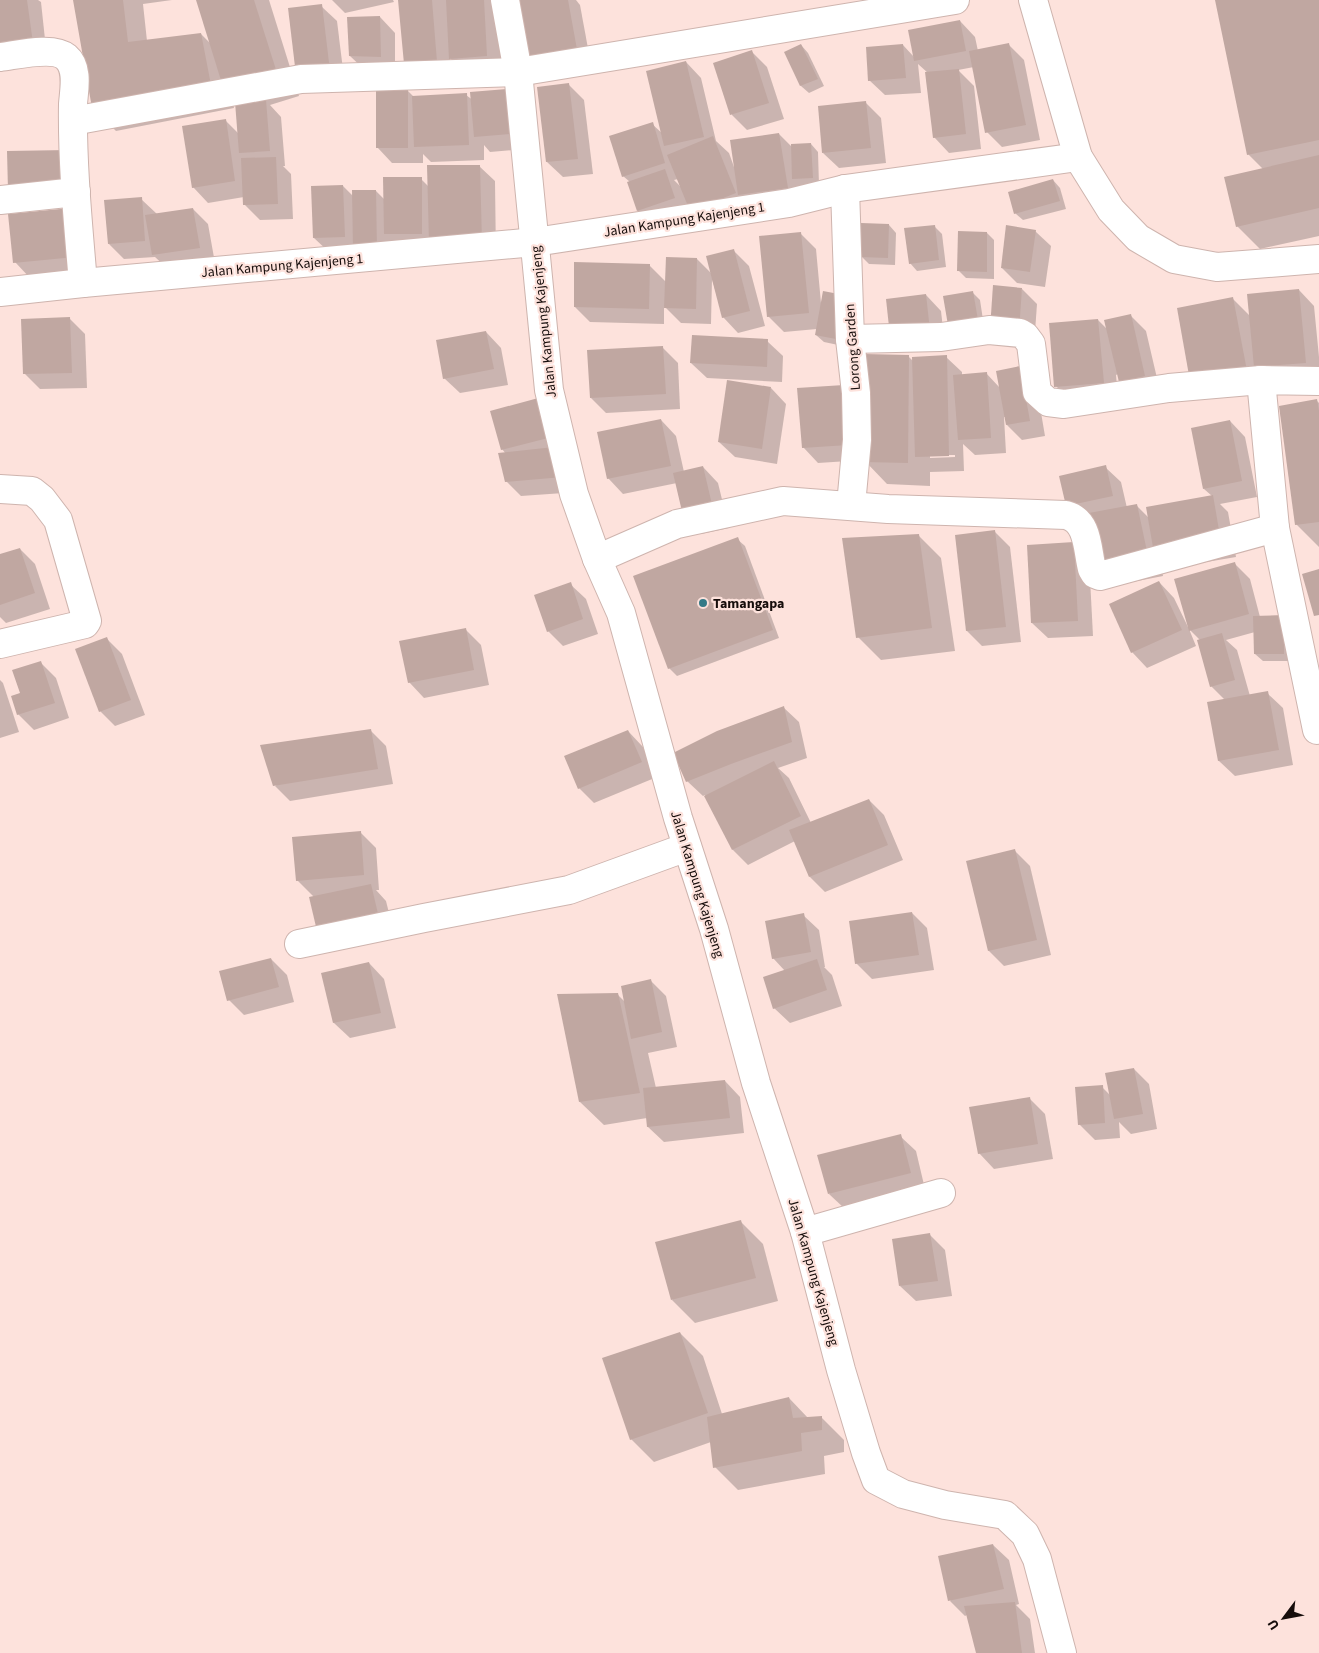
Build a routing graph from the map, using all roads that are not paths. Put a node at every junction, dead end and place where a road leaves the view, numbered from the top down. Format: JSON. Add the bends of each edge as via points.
{"nodes":[{"id":1,"x":505,"y":0,"type":"edge"},
{"id":2,"x":955,"y":0,"type":"edge"},
{"id":3,"x":1033,"y":0,"type":"edge"},
{"id":4,"x":0,"y":58,"type":"edge"},
{"id":5,"x":518,"y":72,"type":"junction"},
{"id":6,"x":73,"y":121,"type":"junction"},
{"id":7,"x":1078,"y":157,"type":"junction"},
{"id":8,"x":846,"y":189,"type":"junction"},
{"id":9,"x":76,"y":192,"type":"junction"},
{"id":10,"x":0,"y":200,"type":"edge"},
{"id":11,"x":535,"y":242,"type":"junction"},
{"id":12,"x":1319,"y":259,"type":"edge"},
{"id":13,"x":83,"y":283,"type":"junction"},
{"id":14,"x":0,"y":292,"type":"edge"},
{"id":15,"x":850,"y":339,"type":"junction"},
{"id":16,"x":1261,"y":380,"type":"junction"},
{"id":17,"x":1319,"y":380,"type":"edge"},
{"id":18,"x":0,"y":489,"type":"edge"},
{"id":19,"x":851,"y":505,"type":"junction"},
{"id":20,"x":1275,"y":528,"type":"junction"},
{"id":21,"x":597,"y":559,"type":"junction"},
{"id":22,"x":0,"y":644,"type":"edge"},
{"id":23,"x":1317,"y":730,"type":"dead end"},
{"id":24,"x":687,"y":847,"type":"junction"},
{"id":25,"x":299,"y":944,"type":"dead end"},
{"id":26,"x":941,"y":1193,"type":"dead end"},
{"id":27,"x":805,"y":1232,"type":"junction"},
{"id":28,"x":1062,"y":1653,"type":"edge"}],
"edges":[{"from":1,"to":5,"type":"street","name":"Jalan Kampung Kajenjeng"},
{"from":2,"to":5,"type":"street"},
{"from":3,"to":7,"type":"street"},
{"from":4,"to":6,"type":"street","via":[[55,51],[67,58],[74,70]]},
{"from":5,"to":6,"type":"street","via":[[301,79]]},
{"from":5,"to":11,"type":"street","name":"Jalan Kampung Kajenjeng"},
{"from":6,"to":9,"type":"street"},
{"from":7,"to":8,"type":"street","name":"Jalan Kampung Kajenjeng 1"},
{"from":7,"to":12,"type":"street","via":[[1111,210],[1138,238],[1174,259],[1217,267]]},
{"from":8,"to":11,"type":"street","name":"Jalan Kampung Kajenjeng 1","via":[[789,203]]},
{"from":8,"to":15,"type":"street","name":"Lorong Garden"},
{"from":9,"to":10,"type":"street"},
{"from":9,"to":13,"type":"street"},
{"from":11,"to":13,"type":"street","name":"Jalan Kampung Kajenjeng 1"},
{"from":11,"to":21,"type":"street","name":"Jalan Kampung Kajenjeng","via":[[549,390],[574,494]]},
{"from":13,"to":14,"type":"street","name":"Jalan Kampung Kajenjeng 1"},
{"from":15,"to":16,"type":"street","via":[[941,336],[989,330],[1020,333],[1031,344],[1037,392],[1048,402],[1064,404],[1169,388]]},
{"from":15,"to":19,"type":"street","name":"Lorong Garden","via":[[857,440]]},
{"from":16,"to":17,"type":"street"},
{"from":16,"to":20,"type":"street"},
{"from":18,"to":22,"type":"street","via":[[32,491],[58,520],[87,621]]},
{"from":19,"to":20,"type":"street","via":[[1066,515],[1079,522],[1092,569],[1100,576]]},
{"from":19,"to":21,"type":"street","via":[[782,501],[677,524]]},
{"from":20,"to":23,"type":"street"},
{"from":21,"to":24,"type":"street","name":"Jalan Kampung Kajenjeng","via":[[621,613]]},
{"from":24,"to":25,"type":"street","via":[[569,890]]},
{"from":24,"to":27,"type":"street","name":"Jalan Kampung Kajenjeng","via":[[714,930],[756,1083]]},
{"from":26,"to":27,"type":"street"},
{"from":27,"to":28,"type":"street","name":"Jalan Kampung Kajenjeng","via":[[841,1370],[876,1480],[903,1494],[1005,1515],[1025,1534],[1038,1559]]}]}
